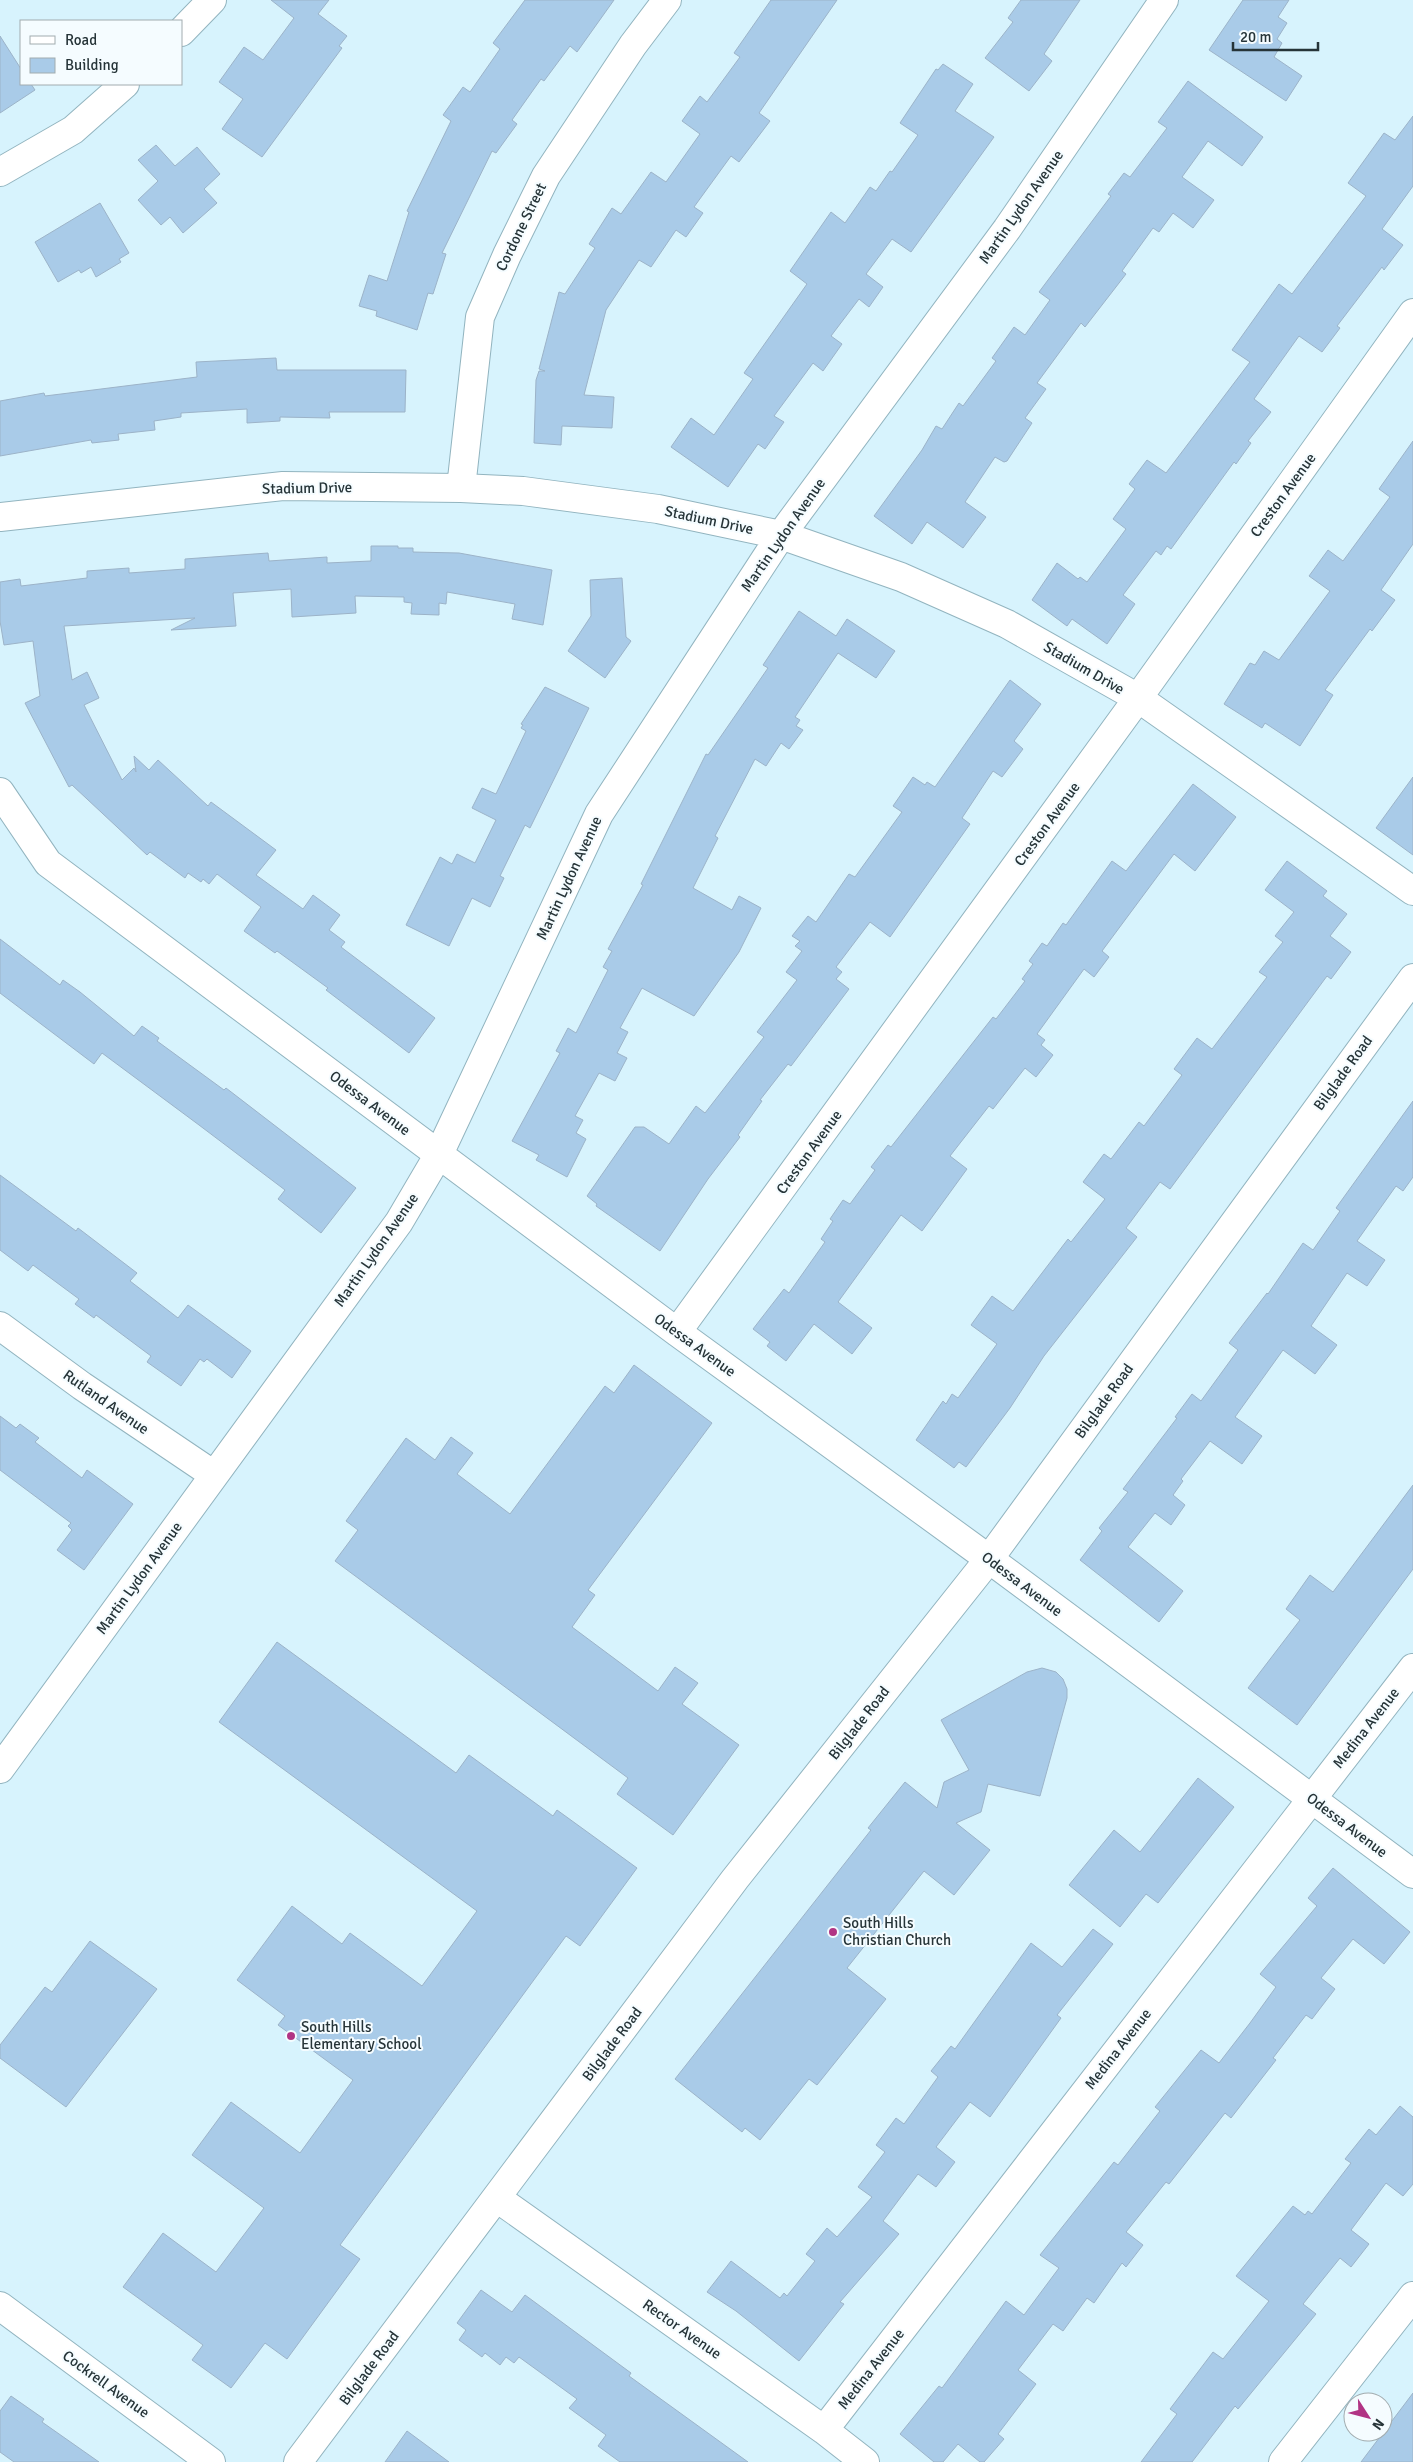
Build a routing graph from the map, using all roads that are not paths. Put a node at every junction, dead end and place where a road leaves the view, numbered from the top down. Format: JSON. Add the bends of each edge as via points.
{"nodes":[{"id":1,"x":212,"y":0,"type":"edge"},
{"id":2,"x":667,"y":0,"type":"edge"},
{"id":3,"x":1164,"y":0,"type":"edge"},
{"id":4,"x":182,"y":31,"type":"edge"},
{"id":5,"x":125,"y":85,"type":"edge"},
{"id":6,"x":0,"y":172,"type":"edge"},
{"id":7,"x":1413,"y":313,"type":"edge"},
{"id":8,"x":461,"y":488,"type":"junction"},
{"id":9,"x":0,"y":517,"type":"edge"},
{"id":10,"x":781,"y":535,"type":"junction"},
{"id":11,"x":1138,"y":698,"type":"junction"},
{"id":12,"x":0,"y":792,"type":"edge"},
{"id":13,"x":1413,"y":891,"type":"edge"},
{"id":14,"x":1413,"y":978,"type":"edge"},
{"id":15,"x":439,"y":1154,"type":"junction"},
{"id":16,"x":0,"y":1326,"type":"edge"},
{"id":17,"x":677,"y":1332,"type":"junction"},
{"id":18,"x":214,"y":1475,"type":"junction"},
{"id":19,"x":989,"y":1559,"type":"junction"},
{"id":20,"x":1413,"y":1668,"type":"edge"},
{"id":21,"x":0,"y":1769,"type":"edge"},
{"id":22,"x":1311,"y":1798,"type":"junction"},
{"id":23,"x":1413,"y":1874,"type":"edge"},
{"id":24,"x":497,"y":2198,"type":"junction"},
{"id":25,"x":1413,"y":2296,"type":"edge"},
{"id":26,"x":0,"y":2306,"type":"edge"},
{"id":27,"x":824,"y":2430,"type":"junction"},
{"id":28,"x":211,"y":2462,"type":"edge"},
{"id":29,"x":298,"y":2462,"type":"edge"},
{"id":30,"x":865,"y":2462,"type":"edge"},
{"id":31,"x":1283,"y":2462,"type":"edge"}],
"edges":[{"from":1,"to":4,"type":"street"},
{"from":2,"to":8,"type":"street","name":"Cordone Street","via":[[633,45],[546,176],[480,317]]},
{"from":3,"to":10,"type":"street","name":"Martin Lydon Avenue","via":[[1007,229]]},
{"from":5,"to":6,"type":"street","via":[[73,130]]},
{"from":7,"to":11,"type":"street","name":"Creston Avenue"},
{"from":8,"to":9,"type":"street","name":"Stadium Drive","via":[[283,486]]},
{"from":8,"to":10,"type":"street","name":"Stadium Drive","via":[[523,490],[658,509]]},
{"from":10,"to":11,"type":"street","name":"Stadium Drive","via":[[901,577],[1007,624]]},
{"from":10,"to":15,"type":"street","name":"Martin Lydon Avenue","via":[[599,814]]},
{"from":11,"to":13,"type":"street","name":"Stadium Drive"},
{"from":11,"to":17,"type":"street","name":"Creston Avenue"},
{"from":12,"to":15,"type":"street","name":"Odessa Avenue","via":[[48,863]]},
{"from":14,"to":19,"type":"street","name":"Bilglade Road"},
{"from":15,"to":17,"type":"street","name":"Odessa Avenue"},
{"from":15,"to":18,"type":"street","name":"Martin Lydon Avenue","via":[[399,1222]]},
{"from":16,"to":18,"type":"street","name":"Rutland Avenue"},
{"from":17,"to":19,"type":"street","name":"Odessa Avenue"},
{"from":18,"to":21,"type":"street","name":"Martin Lydon Avenue"},
{"from":19,"to":22,"type":"street","name":"Odessa Avenue"},
{"from":19,"to":24,"type":"street","name":"Bilglade Road","via":[[734,1879]]},
{"from":20,"to":22,"type":"street","name":"Medina Avenue"},
{"from":22,"to":23,"type":"street","name":"Odessa Avenue"},
{"from":22,"to":27,"type":"street","name":"Medina Avenue"},
{"from":24,"to":27,"type":"street","name":"Rector Avenue"},
{"from":24,"to":29,"type":"street","name":"Bilglade Road"},
{"from":25,"to":31,"type":"street"},
{"from":26,"to":28,"type":"street","name":"Cockrell Avenue"},
{"from":27,"to":30,"type":"street","name":"Rector Avenue"}]}
